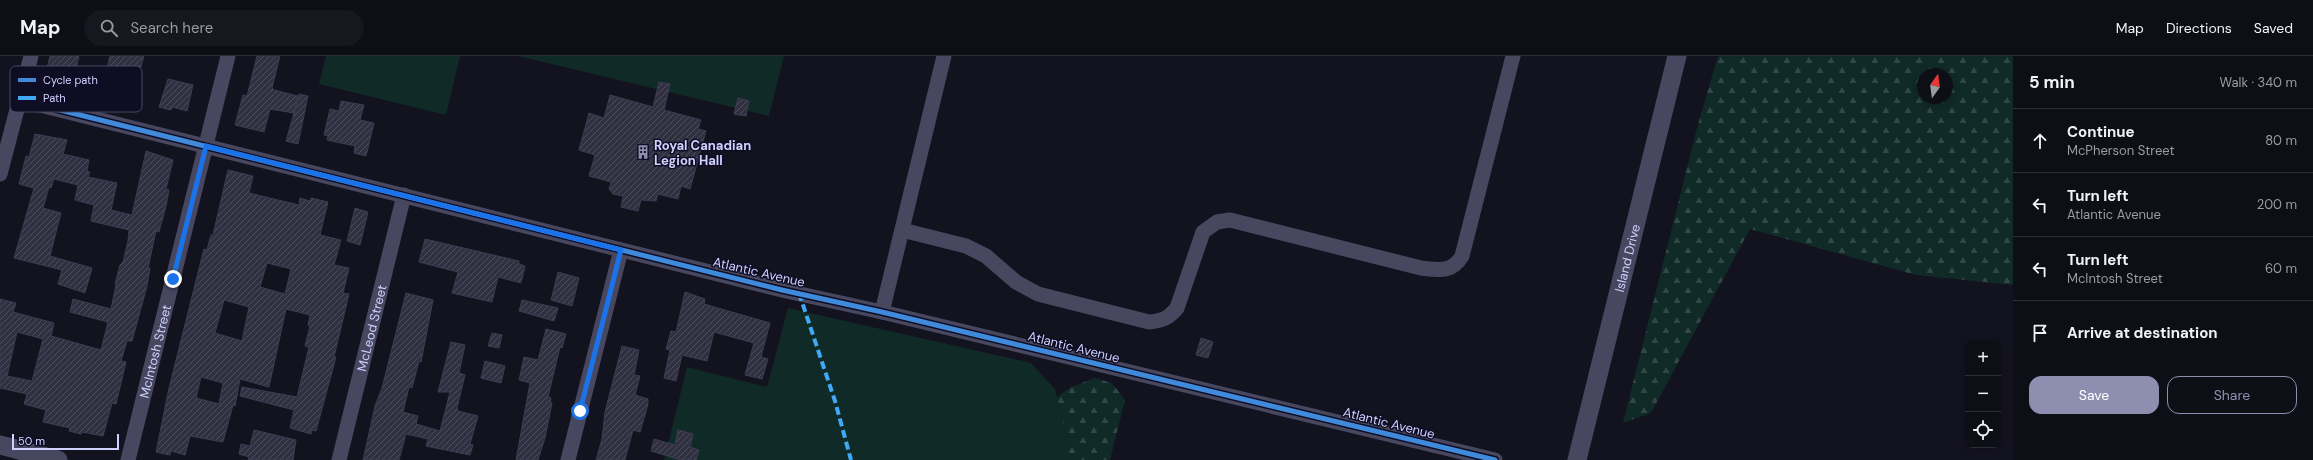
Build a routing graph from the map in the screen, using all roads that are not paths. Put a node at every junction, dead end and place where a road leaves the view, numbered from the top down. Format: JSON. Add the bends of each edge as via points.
{"nodes":[{"id":1,"x":31,"y":56,"type":"edge"},
{"id":2,"x":228,"y":56,"type":"edge"},
{"id":3,"x":944,"y":56,"type":"edge"},
{"id":4,"x":1513,"y":56,"type":"edge"},
{"id":5,"x":1677,"y":56,"type":"edge"},
{"id":6,"x":28,"y":66,"type":"edge"},
{"id":7,"x":17,"y":112,"type":"edge"},
{"id":8,"x":69,"y":112,"type":"edge"},
{"id":9,"x":206,"y":146,"type":"junction"},
{"id":10,"x":0,"y":174,"type":"edge"},
{"id":11,"x":404,"y":195,"type":"junction"},
{"id":12,"x":902,"y":230,"type":"junction"},
{"id":13,"x":621,"y":250,"type":"junction"},
{"id":14,"x":882,"y":312,"type":"junction"},
{"id":15,"x":0,"y":445,"type":"edge"},
{"id":16,"x":58,"y":460,"type":"edge"},
{"id":17,"x":128,"y":460,"type":"edge"},
{"id":18,"x":339,"y":460,"type":"edge"},
{"id":19,"x":568,"y":460,"type":"edge"},
{"id":20,"x":1495,"y":460,"type":"edge"},
{"id":21,"x":1577,"y":460,"type":"edge"}],
"edges":[{"from":1,"to":6,"type":"street"},
{"from":2,"to":9,"type":"street","name":"McIntosh Street"},
{"from":3,"to":12,"type":"street"},
{"from":4,"to":12,"type":"street","via":[[1462,256],[1452,268],[1442,271],[1230,220],[1217,222],[1203,232],[1177,308],[1170,316],[1160,321],[1149,322],[1038,294],[1016,282],[986,256],[966,246]]},
{"from":5,"to":21,"type":"street","name":"Island Drive"},
{"from":7,"to":10,"type":"street"},
{"from":8,"to":9,"type":"street","name":"Atlantic Avenue"},
{"from":9,"to":11,"type":"street","name":"Atlantic Avenue"},
{"from":9,"to":17,"type":"street","name":"McIntosh Street"},
{"from":11,"to":13,"type":"street","name":"Atlantic Avenue"},
{"from":11,"to":18,"type":"street","name":"McLeod Street"},
{"from":12,"to":14,"type":"street"},
{"from":13,"to":14,"type":"street","name":"Atlantic Avenue"},
{"from":13,"to":19,"type":"street"},
{"from":14,"to":20,"type":"street","name":"Atlantic Avenue"},
{"from":15,"to":16,"type":"street"}]}
